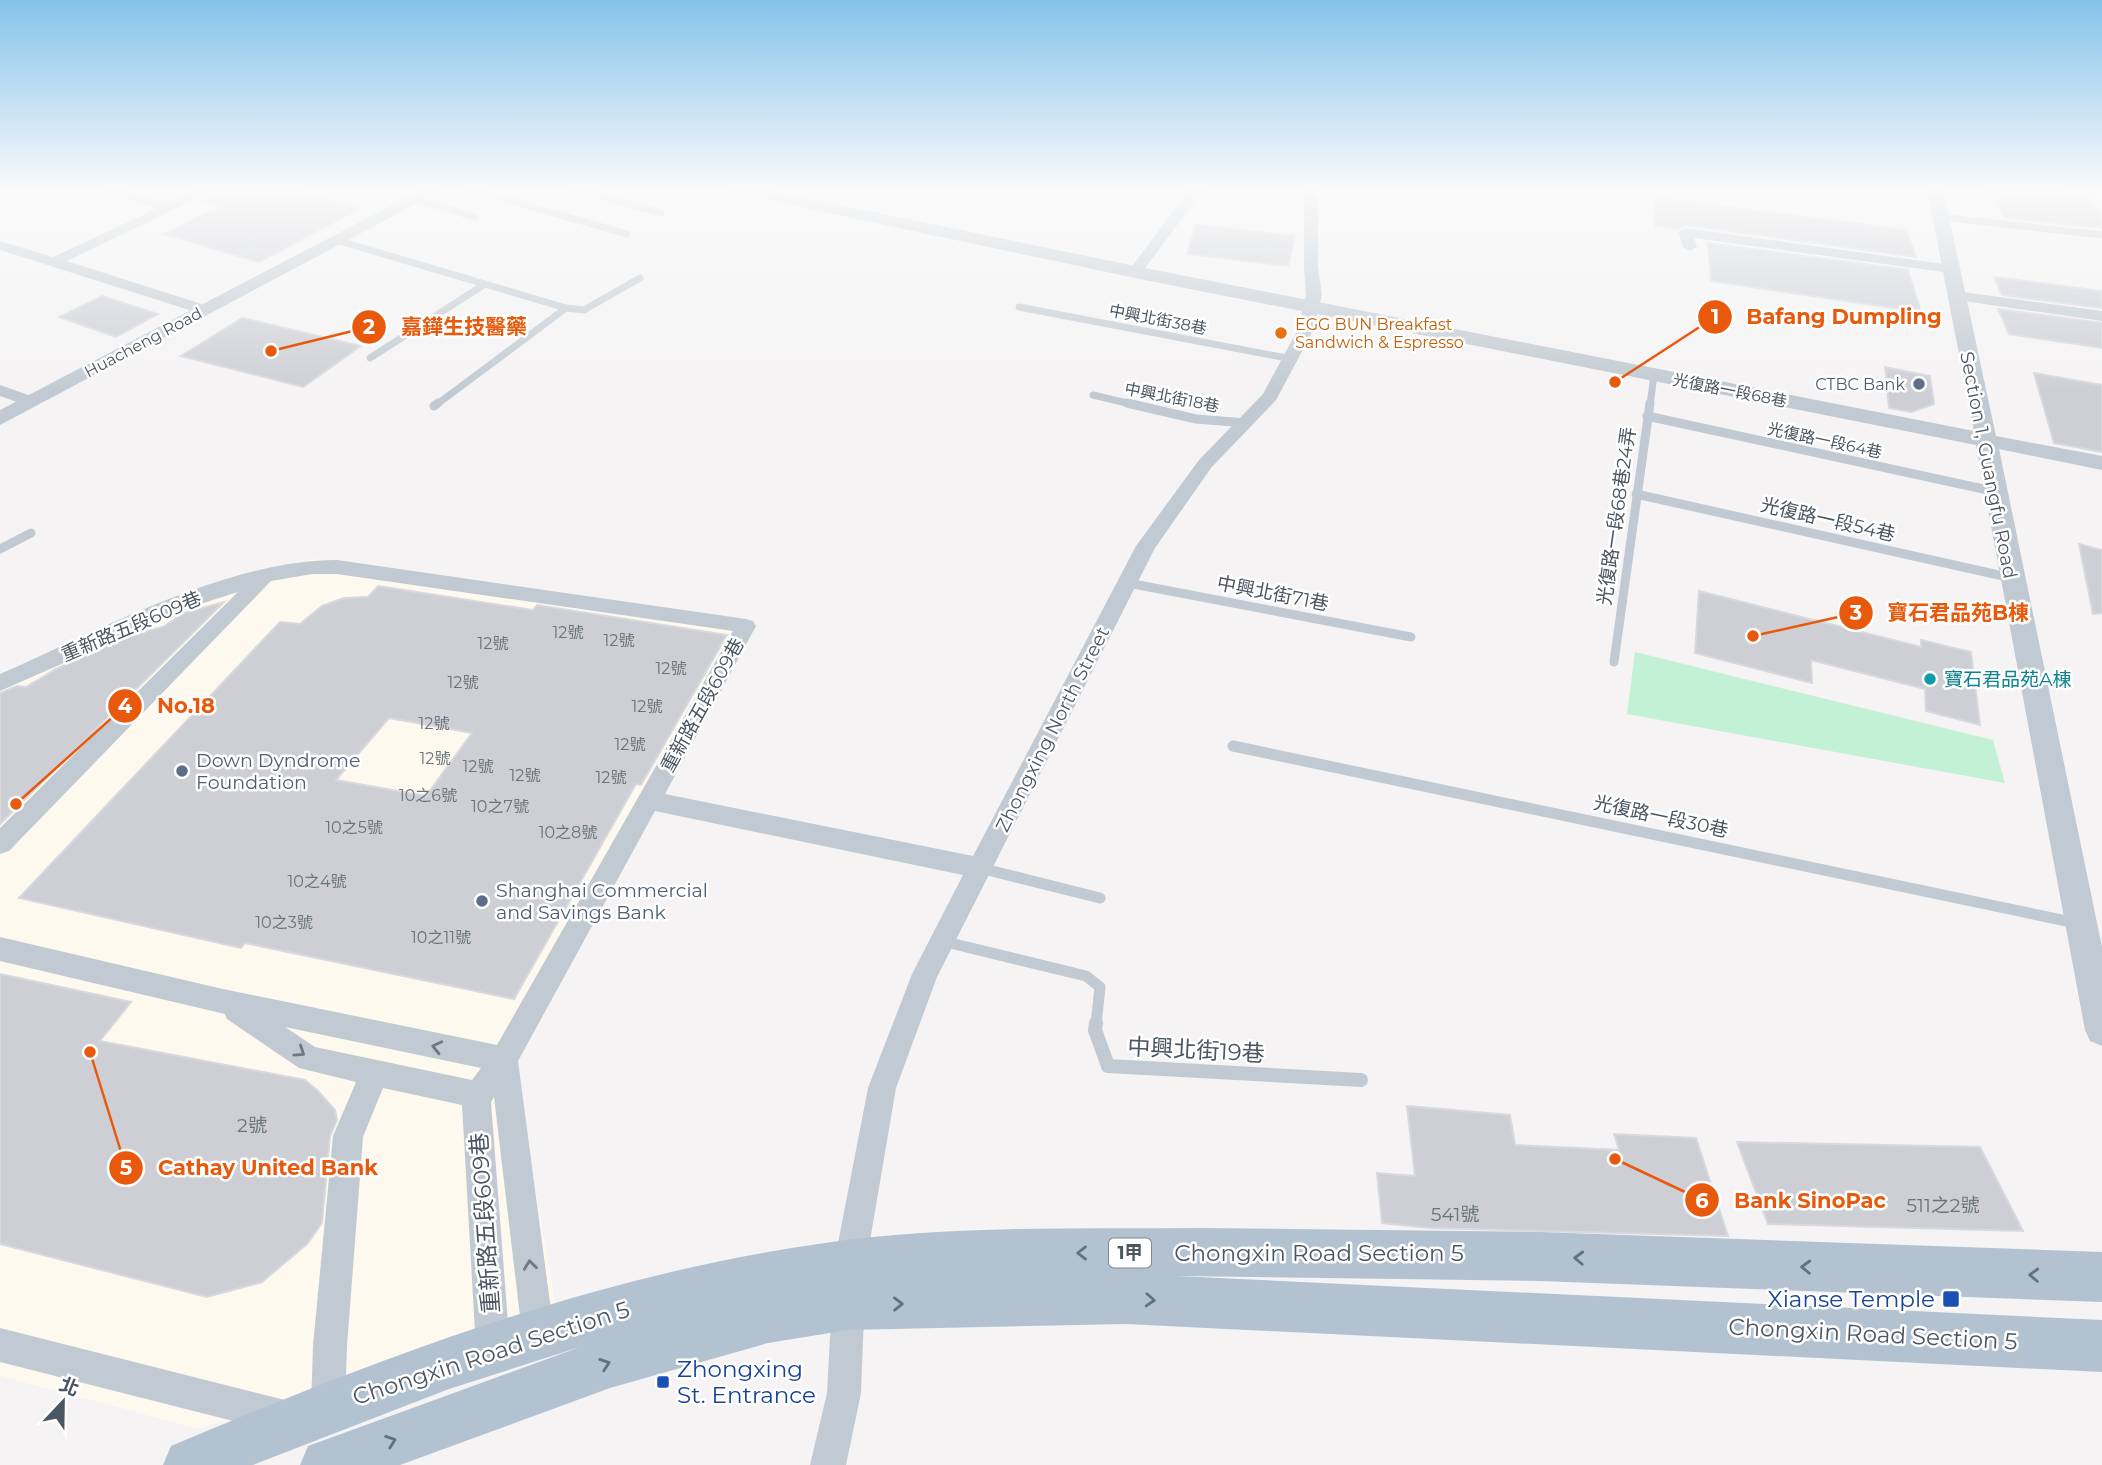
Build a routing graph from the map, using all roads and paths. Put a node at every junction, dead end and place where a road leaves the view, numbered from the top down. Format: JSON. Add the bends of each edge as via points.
{"nodes":[{"id":1,"x":39,"y":257,"type":"edge"},
{"id":2,"x":64,"y":257,"type":"edge"},
{"id":3,"x":303,"y":257,"type":"edge"},
{"id":4,"x":395,"y":257,"type":"edge"},
{"id":5,"x":1064,"y":257,"type":"edge"},
{"id":6,"x":1146,"y":257,"type":"edge"},
{"id":7,"x":1311,"y":257,"type":"edge"},
{"id":8,"x":1872,"y":257,"type":"edge"},
{"id":9,"x":1949,"y":257,"type":"edge"},
{"id":10,"x":54,"y":262,"type":"junction"},
{"id":11,"x":1951,"y":268,"type":"junction"},
{"id":12,"x":1135,"y":272,"type":"junction"},
{"id":13,"x":640,"y":278,"type":"dead end"},
{"id":14,"x":485,"y":284,"type":"junction"},
{"id":15,"x":1955,"y":296,"type":"junction"},
{"id":16,"x":1019,"y":307,"type":"dead end"},
{"id":17,"x":566,"y":308,"type":"junction"},
{"id":18,"x":1311,"y":308,"type":"junction"},
{"id":19,"x":205,"y":310,"type":"junction"},
{"id":20,"x":2102,"y":316,"type":"edge"},
{"id":21,"x":370,"y":358,"type":"dead end"},
{"id":22,"x":1292,"y":359,"type":"junction"},
{"id":23,"x":1654,"y":375,"type":"junction"},
{"id":24,"x":0,"y":390,"type":"edge"},
{"id":25,"x":1093,"y":395,"type":"dead end"},
{"id":26,"x":31,"y":402,"type":"junction"},
{"id":27,"x":434,"y":407,"type":"dead end"},
{"id":28,"x":1647,"y":416,"type":"junction"},
{"id":29,"x":0,"y":419,"type":"edge"},
{"id":30,"x":1246,"y":423,"type":"junction"},
{"id":31,"x":1984,"y":440,"type":"junction"},
{"id":32,"x":2102,"y":463,"type":"edge"},
{"id":33,"x":1997,"y":492,"type":"junction"},
{"id":34,"x":1636,"y":494,"type":"junction"},
{"id":35,"x":31,"y":533,"type":"dead end"},
{"id":36,"x":0,"y":549,"type":"edge"},
{"id":37,"x":265,"y":576,"type":"junction"},
{"id":38,"x":2012,"y":578,"type":"junction"},
{"id":39,"x":1128,"y":583,"type":"junction"},
{"id":40,"x":1412,"y":638,"type":"dead end"},
{"id":41,"x":1615,"y":662,"type":"dead end"},
{"id":42,"x":0,"y":683,"type":"edge"},
{"id":43,"x":1233,"y":746,"type":"dead end"},
{"id":44,"x":649,"y":800,"type":"junction"},
{"id":45,"x":0,"y":844,"type":"edge"},
{"id":46,"x":980,"y":868,"type":"junction"},
{"id":47,"x":1100,"y":898,"type":"dead end"},
{"id":48,"x":2081,"y":924,"type":"junction"},
{"id":49,"x":942,"y":942,"type":"junction"},
{"id":50,"x":0,"y":949,"type":"edge"},
{"id":51,"x":2095,"y":962,"type":"edge"},
{"id":52,"x":223,"y":1001,"type":"junction"},
{"id":53,"x":2102,"y":1030,"type":"edge"},
{"id":54,"x":504,"y":1060,"type":"junction"},
{"id":55,"x":373,"y":1072,"type":"junction"},
{"id":56,"x":1361,"y":1080,"type":"dead end"},
{"id":57,"x":476,"y":1098,"type":"junction"},
{"id":58,"x":2102,"y":1277,"type":"edge"},
{"id":59,"x":849,"y":1284,"type":"junction"},
{"id":60,"x":538,"y":1333,"type":"junction"},
{"id":61,"x":0,"y":1345,"type":"edge"},
{"id":62,"x":2102,"y":1346,"type":"edge"},
{"id":63,"x":493,"y":1349,"type":"junction"},
{"id":64,"x":311,"y":1413,"type":"junction"},
{"id":65,"x":190,"y":1465,"type":"edge"},
{"id":66,"x":327,"y":1465,"type":"edge"},
{"id":67,"x":828,"y":1465,"type":"edge"}],
"edges":[{"from":1,"to":10,"type":"street"},
{"from":2,"to":10,"type":"street"},
{"from":3,"to":19,"type":"street","name":"Huacheng Road"},
{"from":4,"to":14,"type":"lane"},
{"from":5,"to":12,"type":"street","name":"光復路一段68巷"},
{"from":6,"to":12,"type":"street"},
{"from":7,"to":18,"type":"street","name":"Zhongxing North Street"},
{"from":8,"to":11,"type":"street"},
{"from":9,"to":11,"type":"street","name":"Section 1, Guangfu Road"},
{"from":10,"to":19,"type":"street"},
{"from":11,"to":15,"type":"street","name":"Section 1, Guangfu Road"},
{"from":12,"to":18,"type":"street","name":"光復路一段68巷"},
{"from":13,"to":17,"type":"lane","via":[[584,310]]},
{"from":14,"to":17,"type":"lane"},
{"from":14,"to":21,"type":"lane"},
{"from":15,"to":20,"type":"street"},
{"from":15,"to":31,"type":"street","name":"Section 1, Guangfu Road"},
{"from":16,"to":22,"type":"lane","name":"中興北街38巷"},
{"from":17,"to":27,"type":"lane"},
{"from":18,"to":22,"type":"street","name":"Zhongxing North Street"},
{"from":18,"to":23,"type":"street","name":"光復路一段68巷"},
{"from":19,"to":26,"type":"street","name":"Huacheng Road"},
{"from":22,"to":30,"type":"street","name":"Zhongxing North Street","via":[[1270,396]]},
{"from":23,"to":28,"type":"lane","name":"光復路一段68巷24弄"},
{"from":23,"to":31,"type":"street","name":"光復路一段68巷"},
{"from":24,"to":26,"type":"street"},
{"from":25,"to":30,"type":"lane","name":"中興北街18巷","via":[[1196,419]]},
{"from":26,"to":29,"type":"street","name":"Huacheng Road"},
{"from":28,"to":33,"type":"lane","name":"光復路一段64巷"},
{"from":28,"to":34,"type":"lane","name":"光復路一段68巷24弄"},
{"from":30,"to":39,"type":"street","name":"Zhongxing North Street","via":[[1205,464],[1146,546]]},
{"from":31,"to":32,"type":"street","name":"光復路一段68巷"},
{"from":31,"to":33,"type":"street","name":"Section 1, Guangfu Road"},
{"from":33,"to":38,"type":"street","name":"Section 1, Guangfu Road"},
{"from":34,"to":38,"type":"lane","name":"光復路一段54巷"},
{"from":34,"to":41,"type":"lane","name":"光復路一段68巷24弄"},
{"from":35,"to":36,"type":"lane"},
{"from":37,"to":42,"type":"street","name":"重新路五段609巷","via":[[184,602]]},
{"from":37,"to":44,"type":"street","name":"重新路五段609巷","via":[[312,566],[337,567],[746,626]]},
{"from":37,"to":45,"type":"street","name":"重新路五段609巷"},
{"from":38,"to":48,"type":"street","name":"Section 1, Guangfu Road"},
{"from":39,"to":40,"type":"lane","name":"中興北街71巷"},
{"from":39,"to":46,"type":"street","name":"Zhongxing North Street"},
{"from":43,"to":48,"type":"lane","name":"光復路一段30巷"},
{"from":44,"to":46,"type":"street"},
{"from":44,"to":54,"type":"street","name":"重新路五段609巷"},
{"from":46,"to":47,"type":"lane"},
{"from":46,"to":49,"type":"street","name":"Zhongxing North Street"},
{"from":48,"to":51,"type":"street","name":"Section 1, Guangfu Road"},
{"from":49,"to":56,"type":"lane","name":"中興北街19巷","via":[[1086,976],[1100,987],[1095,1030],[1108,1066]]},
{"from":49,"to":59,"type":"street","name":"Zhongxing North Street","via":[[881,1088]]},
{"from":50,"to":52,"type":"street"},
{"from":51,"to":53,"type":"street","name":"Section 1, Guangfu Road"},
{"from":54,"to":52,"type":"street","one_way":true},
{"from":52,"to":55,"type":"street","one_way":true,"via":[[309,1059]]},
{"from":54,"to":57,"type":"street","name":"重新路五段609巷"},
{"from":60,"to":54,"type":"street","name":"重新路五段609巷","one_way":true},
{"from":55,"to":57,"type":"street"},
{"from":55,"to":64,"type":"street","via":[[348,1136],[330,1346]]},
{"from":57,"to":63,"type":"street","name":"重新路五段609巷"},
{"from":58,"to":59,"type":"main road","name":"Chongxin Road Section 5","number":"1甲","one_way":true,"via":[[1367,1251],[1046,1253]]},
{"from":59,"to":60,"type":"main road","name":"Chongxin Road Section 5","number":"1甲","via":[[771,1276]]},
{"from":59,"to":62,"type":"main road","name":"Chongxin Road Section 5","number":"1甲","one_way":true},
{"from":66,"to":59,"type":"main road","name":"Chongxin Road Section 5","number":"1甲","one_way":true,"via":[[610,1362],[768,1318]]},
{"from":59,"to":67,"type":"street","name":"Zhongxing North Street","via":[[844,1393]]},
{"from":60,"to":63,"type":"main road","name":"Chongxin Road Section 5","number":"1甲"},
{"from":61,"to":64,"type":"street"},
{"from":63,"to":64,"type":"main road","name":"Chongxin Road Section 5","number":"1甲"},
{"from":64,"to":65,"type":"main road","name":"Chongxin Road Section 5","number":"1甲"}]}
